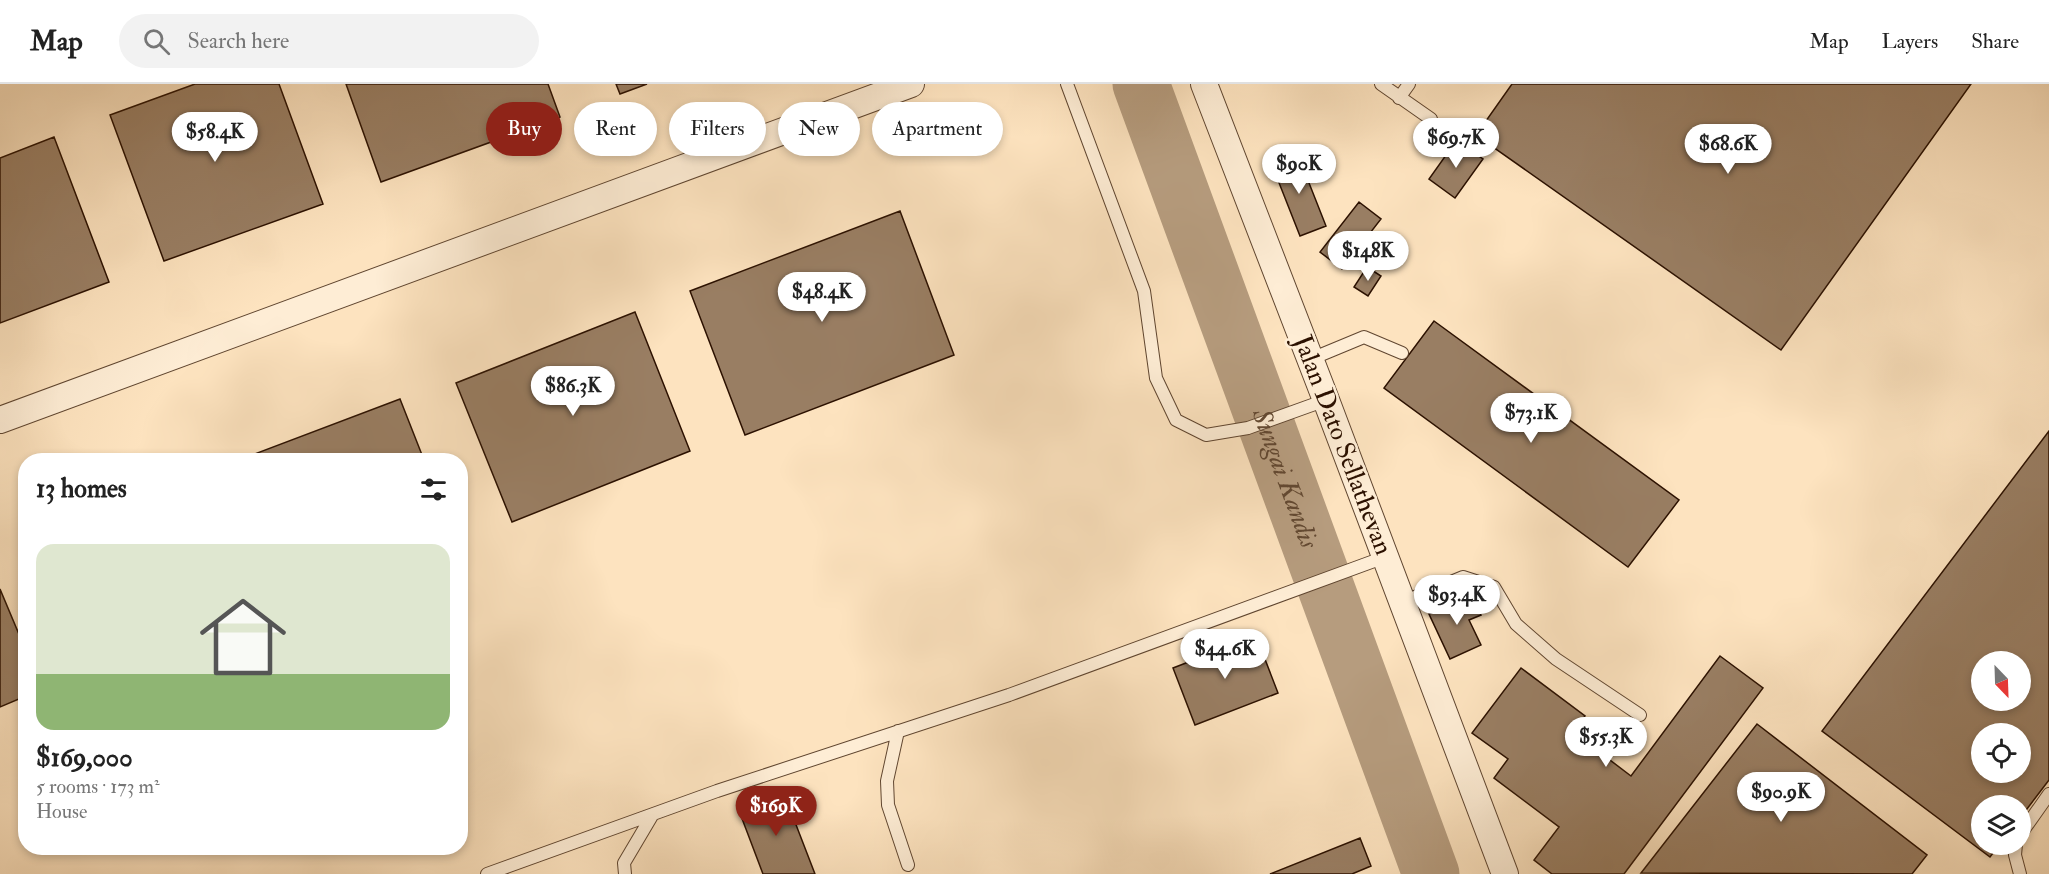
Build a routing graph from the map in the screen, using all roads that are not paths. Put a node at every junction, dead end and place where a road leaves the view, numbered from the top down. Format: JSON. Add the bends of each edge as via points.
{"nodes":[{"id":1,"x":911,"y":84,"type":"edge"},
{"id":2,"x":1067,"y":84,"type":"edge"},
{"id":3,"x":1204,"y":84,"type":"edge"},
{"id":4,"x":1381,"y":84,"type":"edge"},
{"id":5,"x":1409,"y":84,"type":"edge"},
{"id":6,"x":1399,"y":98,"type":"junction"},
{"id":7,"x":1431,"y":119,"type":"dead end"},
{"id":8,"x":1402,"y":352,"type":"dead end"},
{"id":9,"x":1311,"y":359,"type":"junction"},
{"id":10,"x":1326,"y":400,"type":"junction"},
{"id":11,"x":0,"y":420,"type":"edge"},
{"id":12,"x":1386,"y":557,"type":"junction"},
{"id":13,"x":1403,"y":602,"type":"junction"},
{"id":14,"x":1640,"y":715,"type":"dead end"},
{"id":15,"x":898,"y":731,"type":"junction"},
{"id":16,"x":2049,"y":794,"type":"edge"},
{"id":17,"x":653,"y":814,"type":"junction"},
{"id":18,"x":2031,"y":819,"type":"edge"},
{"id":19,"x":2015,"y":855,"type":"edge"},
{"id":20,"x":908,"y":865,"type":"dead end"},
{"id":21,"x":487,"y":874,"type":"edge"},
{"id":22,"x":625,"y":874,"type":"edge"},
{"id":23,"x":1505,"y":874,"type":"edge"},
{"id":24,"x":2020,"y":874,"type":"edge"}],
"edges":[{"from":1,"to":11,"type":"street"},
{"from":2,"to":10,"type":"lane","via":[[1144,291],[1156,378],[1176,420],[1206,435],[1254,426]]},
{"from":3,"to":9,"type":"street","name":"Jalan Dato Sellathevan"},
{"from":4,"to":6,"type":"lane"},
{"from":5,"to":6,"type":"lane"},
{"from":6,"to":7,"type":"lane"},
{"from":8,"to":9,"type":"lane","via":[[1364,337]]},
{"from":9,"to":10,"type":"street","name":"Jalan Dato Sellathevan"},
{"from":10,"to":12,"type":"street","name":"Jalan Dato Sellathevan"},
{"from":12,"to":13,"type":"street","name":"Jalan Dato Sellathevan"},
{"from":12,"to":15,"type":"lane","via":[[1020,691]]},
{"from":13,"to":14,"type":"lane","via":[[1463,578],[1494,587],[1516,624],[1556,659]]},
{"from":13,"to":23,"type":"street","name":"Jalan Dato Sellathevan"},
{"from":15,"to":17,"type":"lane"},
{"from":15,"to":20,"type":"lane","via":[[888,781],[888,805]]},
{"from":16,"to":18,"type":"lane"},
{"from":17,"to":21,"type":"lane"},
{"from":17,"to":22,"type":"lane","via":[[624,863]]},
{"from":19,"to":24,"type":"lane"}]}
